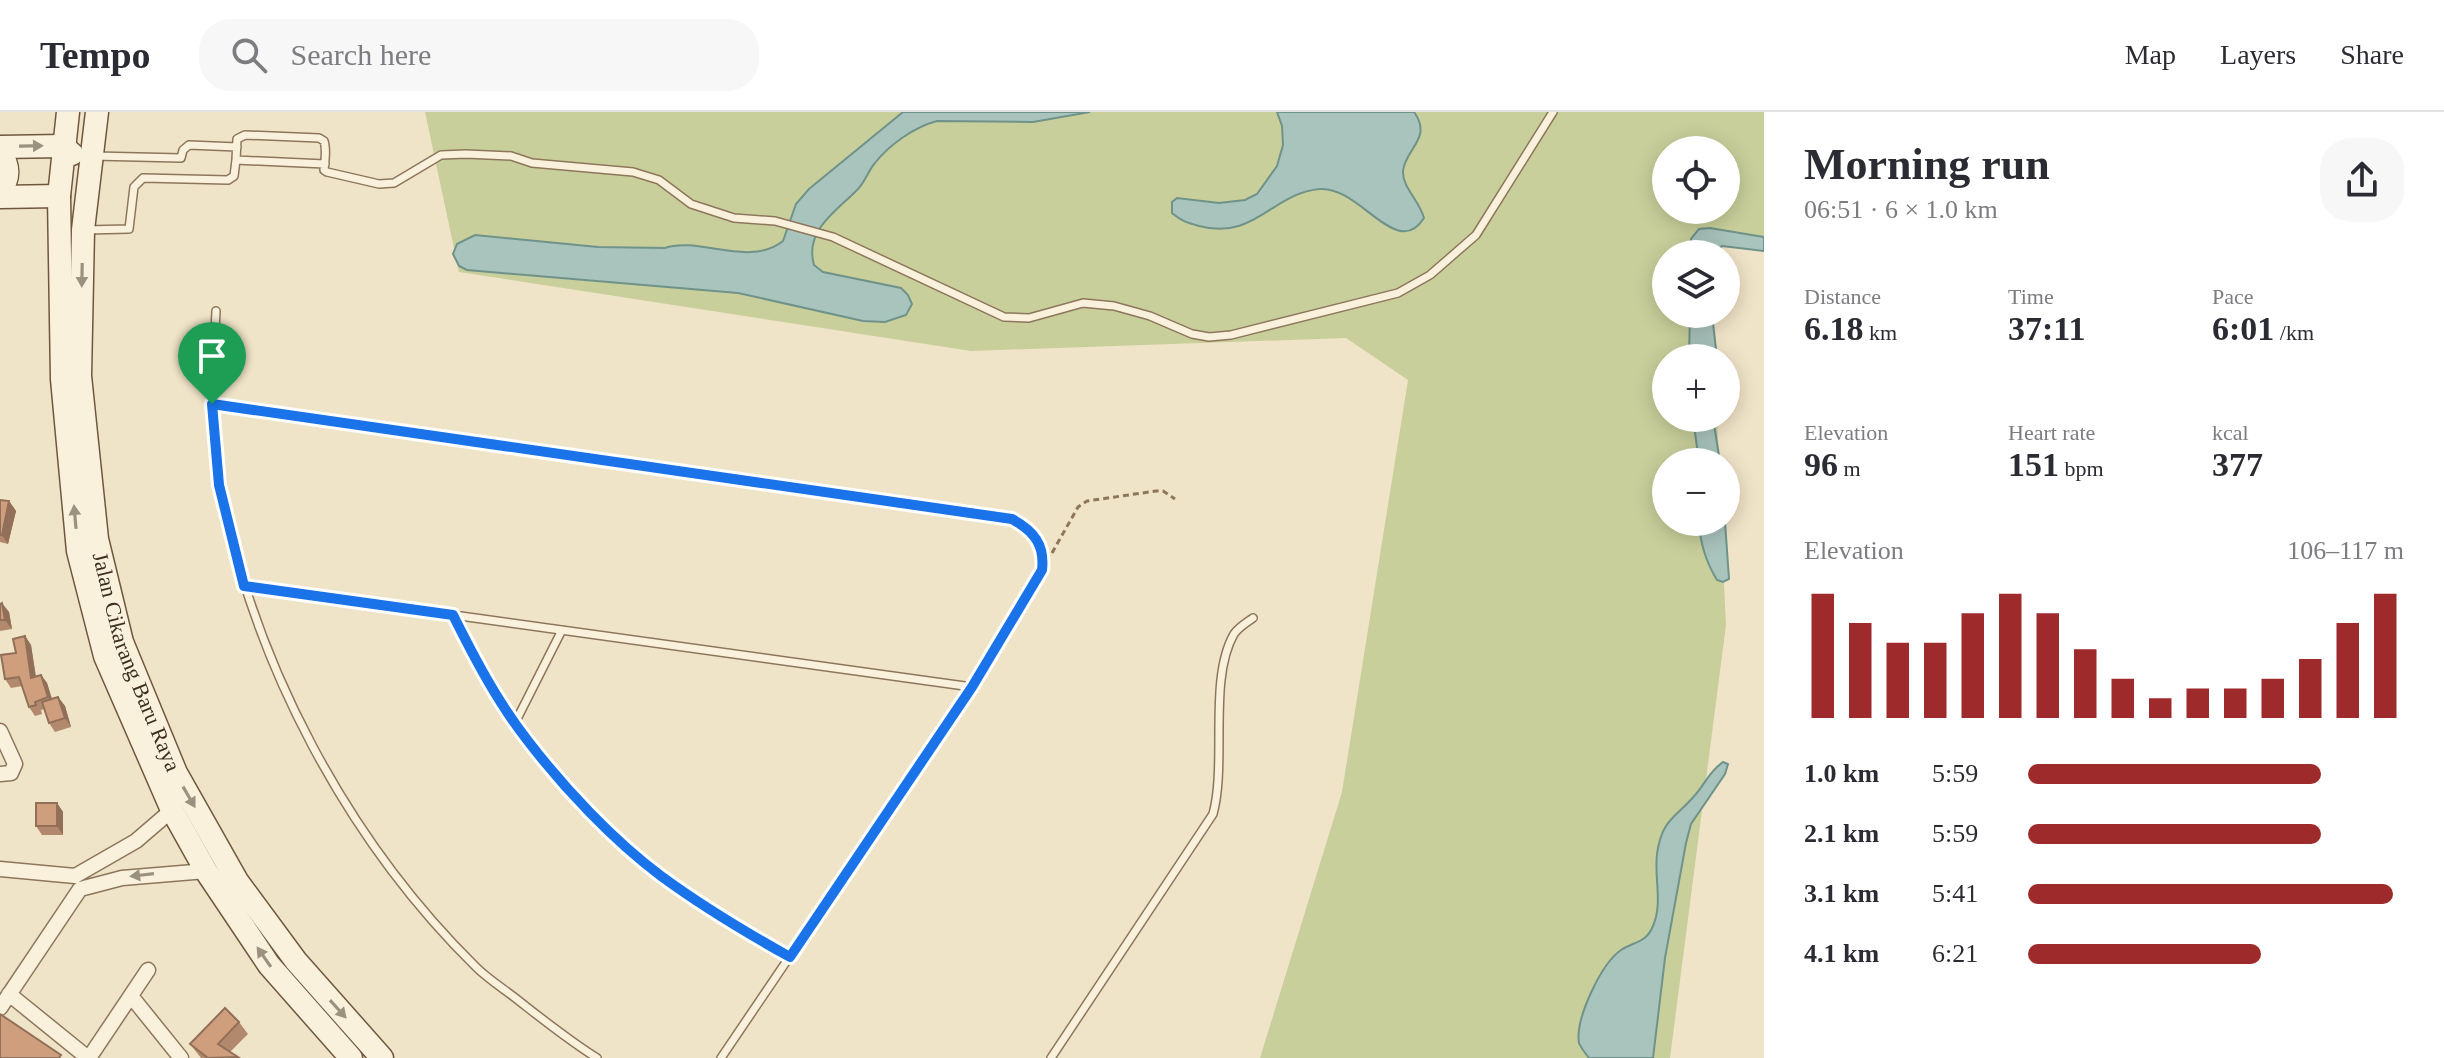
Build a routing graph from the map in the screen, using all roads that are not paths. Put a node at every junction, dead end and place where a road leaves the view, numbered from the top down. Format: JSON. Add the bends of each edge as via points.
{"nodes":[{"id":1,"x":68,"y":112,"type":"edge"},
{"id":2,"x":97,"y":112,"type":"edge"},
{"id":3,"x":1553,"y":112,"type":"edge"},
{"id":4,"x":63,"y":146,"type":"junction"},
{"id":5,"x":237,"y":147,"type":"junction"},
{"id":6,"x":0,"y":150,"type":"edge"},
{"id":7,"x":91,"y":156,"type":"junction"},
{"id":8,"x":181,"y":158,"type":"junction"},
{"id":9,"x":236,"y":160,"type":"junction"},
{"id":10,"x":325,"y":164,"type":"junction"},
{"id":11,"x":180,"y":178,"type":"junction"},
{"id":12,"x":86,"y":191,"type":"junction"},
{"id":13,"x":0,"y":194,"type":"edge"},
{"id":14,"x":59,"y":196,"type":"junction"},
{"id":15,"x":83,"y":230,"type":"junction"},
{"id":16,"x":216,"y":311,"type":"dead end"},
{"id":17,"x":212,"y":404,"type":"junction"},
{"id":18,"x":244,"y":586,"type":"junction"},
{"id":19,"x":453,"y":615,"type":"junction"},
{"id":20,"x":1253,"y":618,"type":"dead end"},
{"id":21,"x":562,"y":630,"type":"junction"},
{"id":22,"x":972,"y":687,"type":"junction"},
{"id":23,"x":515,"y":723,"type":"junction"},
{"id":24,"x":0,"y":731,"type":"edge"},
{"id":25,"x":0,"y":774,"type":"edge"},
{"id":26,"x":172,"y":810,"type":"junction"},
{"id":27,"x":0,"y":869,"type":"edge"},
{"id":28,"x":206,"y":871,"type":"junction"},
{"id":29,"x":78,"y":882,"type":"junction"},
{"id":30,"x":790,"y":957,"type":"junction"},
{"id":31,"x":148,"y":970,"type":"dead end"},
{"id":32,"x":9,"y":994,"type":"junction"},
{"id":33,"x":131,"y":996,"type":"junction"},
{"id":34,"x":0,"y":1008,"type":"edge"},
{"id":35,"x":88,"y":1058,"type":"edge"},
{"id":36,"x":181,"y":1058,"type":"edge"},
{"id":37,"x":351,"y":1058,"type":"edge"},
{"id":38,"x":382,"y":1058,"type":"edge"},
{"id":39,"x":597,"y":1058,"type":"edge"},
{"id":40,"x":721,"y":1058,"type":"edge"},
{"id":41,"x":1051,"y":1058,"type":"edge"}],
"edges":[{"from":1,"to":4,"type":"main road","name":"Jalan Cikarang Baru Raya"},
{"from":2,"to":7,"type":"main road","name":"Jalan Cikarang Baru Raya"},
{"from":3,"to":10,"type":"lane","via":[[1476,235],[1430,275],[1386,297],[1209,337],[1114,306],[1083,303],[1029,318],[1004,317],[833,237],[775,221],[734,218],[691,204],[659,180],[633,172],[532,163],[511,156],[441,155],[394,183],[379,184],[327,172]]},
{"from":6,"to":4,"type":"main road","one_way":true},
{"from":4,"to":12,"type":"main road","via":[[77,160]]},
{"from":4,"to":14,"type":"main road","name":"Jalan Cikarang Baru Raya"},
{"from":5,"to":8,"type":"lane","via":[[189,145]]},
{"from":5,"to":9,"type":"lane"},
{"from":5,"to":10,"type":"lane","via":[[237,139],[245,135],[319,138],[326,146]]},
{"from":6,"to":13,"type":"main road","via":[[8,168]]},
{"from":7,"to":8,"type":"lane"},
{"from":7,"to":12,"type":"main road","name":"Jalan Cikarang Baru Raya"},
{"from":8,"to":11,"type":"lane"},
{"from":9,"to":10,"type":"lane"},
{"from":9,"to":11,"type":"lane","via":[[234,176],[228,180]]},
{"from":11,"to":15,"type":"lane","via":[[138,181],[129,229]]},
{"from":12,"to":15,"type":"main road","name":"Jalan Cikarang Baru Raya"},
{"from":13,"to":14,"type":"main road"},
{"from":26,"to":14,"type":"main road","name":"Jalan Cikarang Baru Raya","one_way":true,"via":[[105,656],[78,551],[62,379]]},
{"from":15,"to":38,"type":"main road","name":"Jalan Cikarang Baru Raya","one_way":true,"via":[[80,376],[97,539],[122,642],[176,773],[237,881],[296,961]]},
{"from":16,"to":17,"type":"lane"},
{"from":17,"to":18,"type":"lane","via":[[219,485]]},
{"from":17,"to":22,"type":"lane","via":[[1012,519],[1039,541],[1042,570]]},
{"from":18,"to":19,"type":"lane"},
{"from":18,"to":39,"type":"lane","via":[[280,680],[330,781],[402,884],[477,968]]},
{"from":19,"to":21,"type":"lane"},
{"from":19,"to":23,"type":"lane"},
{"from":20,"to":41,"type":"lane","via":[[1234,635],[1223,673],[1213,814]]},
{"from":21,"to":22,"type":"lane"},
{"from":21,"to":23,"type":"lane"},
{"from":22,"to":30,"type":"lane"},
{"from":23,"to":30,"type":"lane","via":[[594,816],[658,874]]},
{"from":24,"to":25,"type":"street","via":[[15,764],[11,773]]},
{"from":26,"to":28,"type":"main road","name":"Jalan Cikarang Baru Raya"},
{"from":26,"to":29,"type":"street"},
{"from":27,"to":29,"type":"street"},
{"from":28,"to":29,"type":"street","one_way":true},
{"from":37,"to":28,"type":"main road","name":"Jalan Cikarang Baru Raya","one_way":true,"via":[[269,965]]},
{"from":29,"to":32,"type":"street"},
{"from":30,"to":40,"type":"lane"},
{"from":31,"to":33,"type":"street"},
{"from":32,"to":34,"type":"street"},
{"from":32,"to":35,"type":"street"},
{"from":33,"to":35,"type":"street"},
{"from":33,"to":36,"type":"street"}]}
